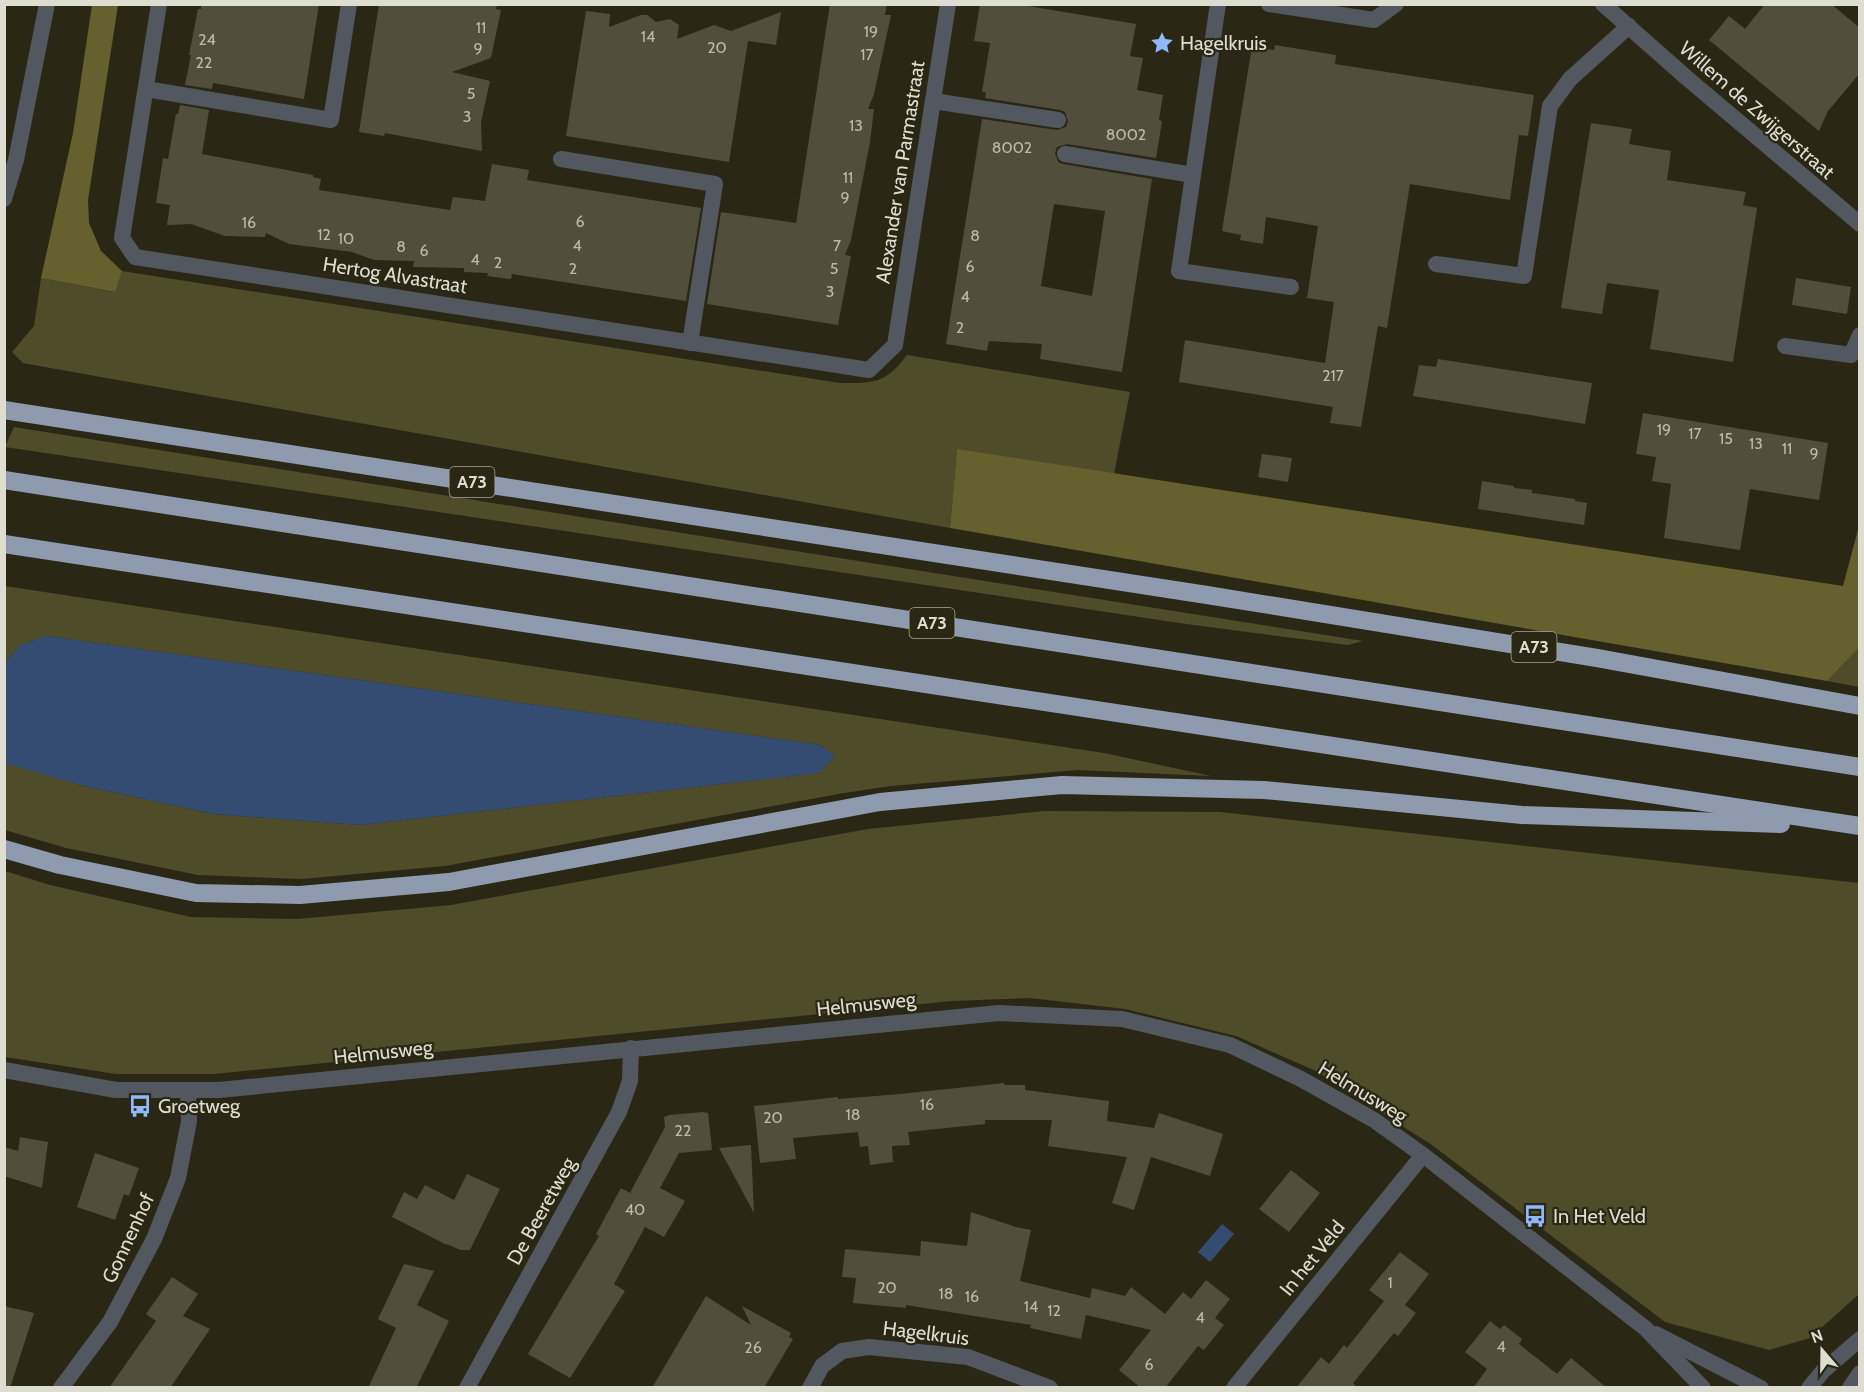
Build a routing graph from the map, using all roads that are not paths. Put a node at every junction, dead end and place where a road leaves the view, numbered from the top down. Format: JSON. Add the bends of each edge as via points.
{"nodes":[{"id":1,"x":47,"y":4,"type":"edge"},
{"id":2,"x":159,"y":4,"type":"edge"},
{"id":3,"x":349,"y":4,"type":"edge"},
{"id":4,"x":948,"y":4,"type":"edge"},
{"id":5,"x":1218,"y":4,"type":"edge"},
{"id":6,"x":1269,"y":4,"type":"edge"},
{"id":7,"x":1396,"y":4,"type":"edge"},
{"id":8,"x":1603,"y":4,"type":"edge"},
{"id":9,"x":1629,"y":26,"type":"junction"},
{"id":10,"x":146,"y":89,"type":"junction"},
{"id":11,"x":933,"y":101,"type":"junction"},
{"id":12,"x":1058,"y":120,"type":"dead end"},
{"id":13,"x":1065,"y":154,"type":"dead end"},
{"id":14,"x":561,"y":159,"type":"dead end"},
{"id":15,"x":1193,"y":175,"type":"junction"},
{"id":16,"x":4,"y":199,"type":"edge"},
{"id":17,"x":1860,"y":224,"type":"edge"},
{"id":18,"x":1436,"y":264,"type":"dead end"},
{"id":19,"x":1291,"y":287,"type":"dead end"},
{"id":20,"x":1860,"y":335,"type":"edge"},
{"id":21,"x":690,"y":343,"type":"junction"},
{"id":22,"x":895,"y":345,"type":"joint"},
{"id":23,"x":1785,"y":346,"type":"dead end"},
{"id":24,"x":4,"y":410,"type":"edge"},
{"id":25,"x":4,"y":480,"type":"edge"},
{"id":26,"x":4,"y":544,"type":"edge"},
{"id":27,"x":1860,"y":706,"type":"edge"},
{"id":28,"x":1860,"y":767,"type":"edge"},
{"id":29,"x":1860,"y":826,"type":"edge"},
{"id":30,"x":4,"y":849,"type":"edge"},
{"id":31,"x":631,"y":1048,"type":"junction"},
{"id":32,"x":4,"y":1070,"type":"edge"},
{"id":33,"x":188,"y":1090,"type":"junction"},
{"id":34,"x":1423,"y":1155,"type":"junction"},
{"id":35,"x":1645,"y":1328,"type":"junction"},
{"id":36,"x":1860,"y":1339,"type":"edge"},
{"id":37,"x":1860,"y":1373,"type":"edge"},
{"id":38,"x":61,"y":1388,"type":"edge"},
{"id":39,"x":467,"y":1388,"type":"edge"},
{"id":40,"x":810,"y":1388,"type":"edge"},
{"id":41,"x":1050,"y":1388,"type":"edge"},
{"id":42,"x":1234,"y":1388,"type":"edge"},
{"id":43,"x":1703,"y":1388,"type":"edge"},
{"id":44,"x":1761,"y":1388,"type":"edge"},
{"id":45,"x":1809,"y":1388,"type":"edge"},
{"id":46,"x":1850,"y":1388,"type":"edge"}],
"edges":[{"from":1,"to":16,"type":"street","via":[[16,160]]},
{"from":2,"to":10,"type":"street","name":"Hertog Alvastraat"},
{"from":3,"to":10,"type":"street","via":[[331,120]]},
{"from":4,"to":11,"type":"street","name":"Alexander van Parmastraat"},
{"from":5,"to":15,"type":"street"},
{"from":6,"to":7,"type":"street","via":[[1374,20]]},
{"from":8,"to":9,"type":"street","name":"Willem de Zwijgerstraat"},
{"from":9,"to":17,"type":"street","name":"Willem de Zwijgerstraat"},
{"from":9,"to":18,"type":"street","via":[[1570,80],[1550,106],[1524,276]]},
{"from":10,"to":21,"type":"street","name":"Hertog Alvastraat","via":[[122,238],[135,256]]},
{"from":11,"to":12,"type":"street"},
{"from":11,"to":22,"type":"street","name":"Alexander van Parmastraat"},
{"from":13,"to":15,"type":"street"},
{"from":14,"to":21,"type":"street","via":[[715,184]]},
{"from":15,"to":19,"type":"street","via":[[1179,270]]},
{"from":20,"to":23,"type":"street","via":[[1851,356]]},
{"from":21,"to":22,"type":"street","name":"Hertog Alvastraat","via":[[869,370]]},
{"from":24,"to":27,"type":"highway","number":"A73","via":[[1207,595],[1598,658]]},
{"from":25,"to":28,"type":"highway","number":"A73"},
{"from":26,"to":29,"type":"highway"},
{"from":29,"to":30,"type":"highway","via":[[1522,815],[1264,790],[1062,785],[880,802],[449,882],[300,895],[196,893],[60,866]]},
{"from":31,"to":33,"type":"street","name":"Helmusweg"},
{"from":31,"to":34,"type":"street","name":"Helmusweg","via":[[999,1012],[1122,1019],[1230,1045],[1301,1078],[1374,1120]]},
{"from":31,"to":39,"type":"street","name":"De Beeretweg","via":[[630,1082],[619,1112]]},
{"from":32,"to":33,"type":"street","name":"Helmusweg","via":[[116,1090]]},
{"from":33,"to":38,"type":"street","name":"Gonnenhof","via":[[189,1121],[178,1178],[154,1239],[110,1322]]},
{"from":34,"to":35,"type":"street","name":"Helmusweg"},
{"from":34,"to":42,"type":"street","name":"In het Veld"},
{"from":35,"to":43,"type":"street","name":"Helmusweg"},
{"from":35,"to":44,"type":"street","name":"Helmusweg"},
{"from":36,"to":45,"type":"street"},
{"from":37,"to":46,"type":"street"},
{"from":40,"to":41,"type":"street","name":"Hagelkruis","via":[[822,1366],[842,1351],[868,1347],[968,1357]]}]}
